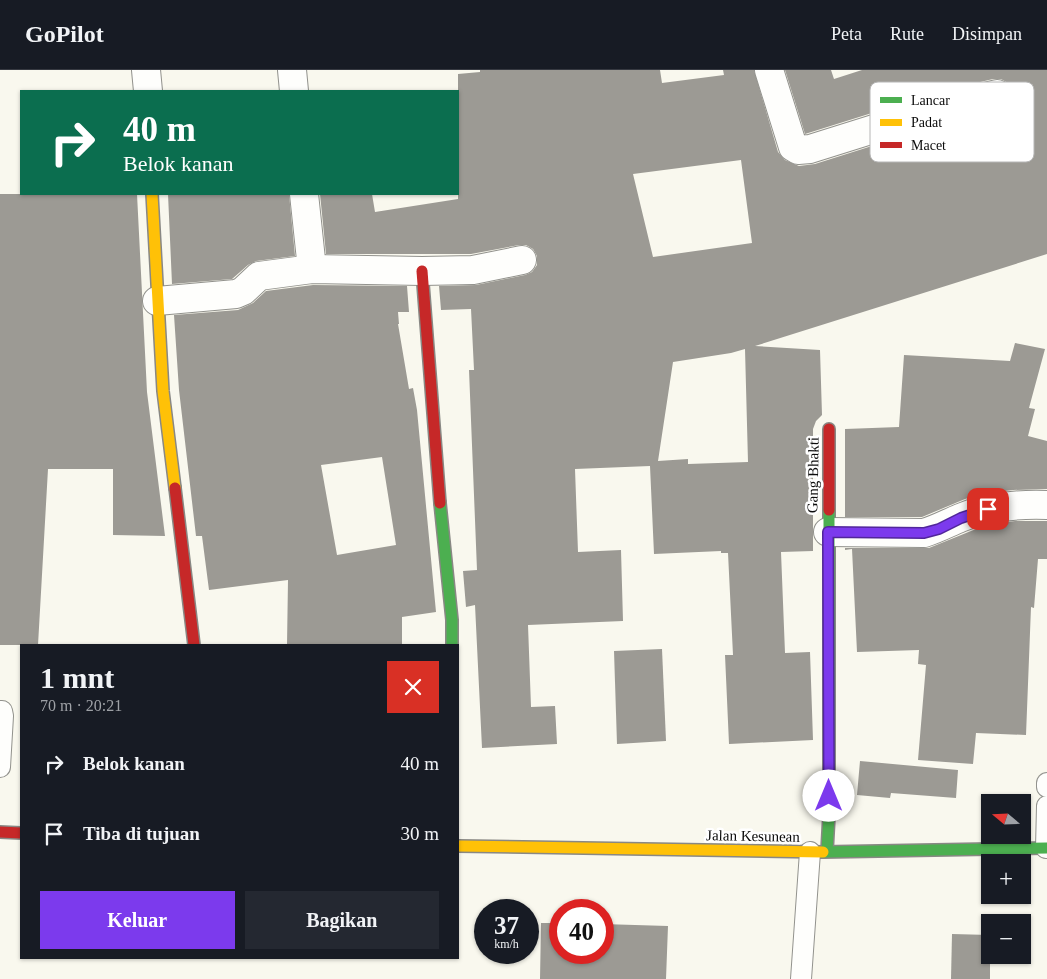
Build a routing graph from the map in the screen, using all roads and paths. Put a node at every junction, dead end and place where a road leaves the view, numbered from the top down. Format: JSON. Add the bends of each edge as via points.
{"nodes":[{"id":1,"x":146,"y":70,"type":"edge"},
{"id":2,"x":292,"y":70,"type":"edge"},
{"id":3,"x":769,"y":70,"type":"edge"},
{"id":4,"x":148,"y":90,"type":"edge"},
{"id":5,"x":294,"y":90,"type":"edge"},
{"id":6,"x":870,"y":130,"type":"edge"},
{"id":7,"x":152,"y":195,"type":"edge"},
{"id":8,"x":304,"y":195,"type":"edge"},
{"id":9,"x":522,"y":260,"type":"dead end"},
{"id":10,"x":312,"y":269,"type":"junction"},
{"id":11,"x":422,"y":271,"type":"junction"},
{"id":12,"x":157,"y":301,"type":"junction"},
{"id":13,"x":829,"y":430,"type":"dead end"},
{"id":14,"x":1047,"y":505,"type":"edge"},
{"id":15,"x":828,"y":532,"type":"junction"},
{"id":16,"x":194,"y":644,"type":"edge"},
{"id":17,"x":452,"y":644,"type":"edge"},
{"id":18,"x":0,"y":711,"type":"edge"},
{"id":19,"x":0,"y":767,"type":"edge"},
{"id":20,"x":1047,"y":783,"type":"edge"},
{"id":21,"x":1047,"y":787,"type":"edge"},
{"id":22,"x":1046,"y":806,"type":"edge"},
{"id":23,"x":0,"y":832,"type":"edge"},
{"id":24,"x":20,"y":833,"type":"edge"},
{"id":25,"x":459,"y":846,"type":"edge"},
{"id":26,"x":1046,"y":848,"type":"edge"},
{"id":27,"x":819,"y":852,"type":"junction"},
{"id":28,"x":801,"y":979,"type":"edge"}],
"edges":[{"from":1,"to":4,"type":"street"},
{"from":2,"to":5,"type":"street"},
{"from":3,"to":6,"type":"street","via":[[792,147],[810,149]]},
{"from":7,"to":12,"type":"main road"},
{"from":8,"to":10,"type":"street"},
{"from":9,"to":11,"type":"street","via":[[473,270]]},
{"from":10,"to":11,"type":"street"},
{"from":10,"to":12,"type":"street","via":[[259,276],[236,294]]},
{"from":11,"to":17,"type":"main road"},
{"from":12,"to":16,"type":"main road","via":[[163,391]]},
{"from":13,"to":15,"type":"main road","name":"Gang Bhakti"},
{"from":14,"to":15,"type":"street","via":[[1009,505],[988,509],[924,533]]},
{"from":15,"to":27,"type":"main road","name":"Gang Bhakti","via":[[829,815]]},
{"from":18,"to":19,"type":"lane","via":[[3,716]]},
{"from":20,"to":21,"type":"lane"},
{"from":22,"to":26,"type":"lane"},
{"from":23,"to":24,"type":"main road"},
{"from":25,"to":27,"type":"main road","name":"Jalan Kesunean"},
{"from":26,"to":27,"type":"main road","name":"Jalan Kesunean"},
{"from":27,"to":28,"type":"lane"}]}
